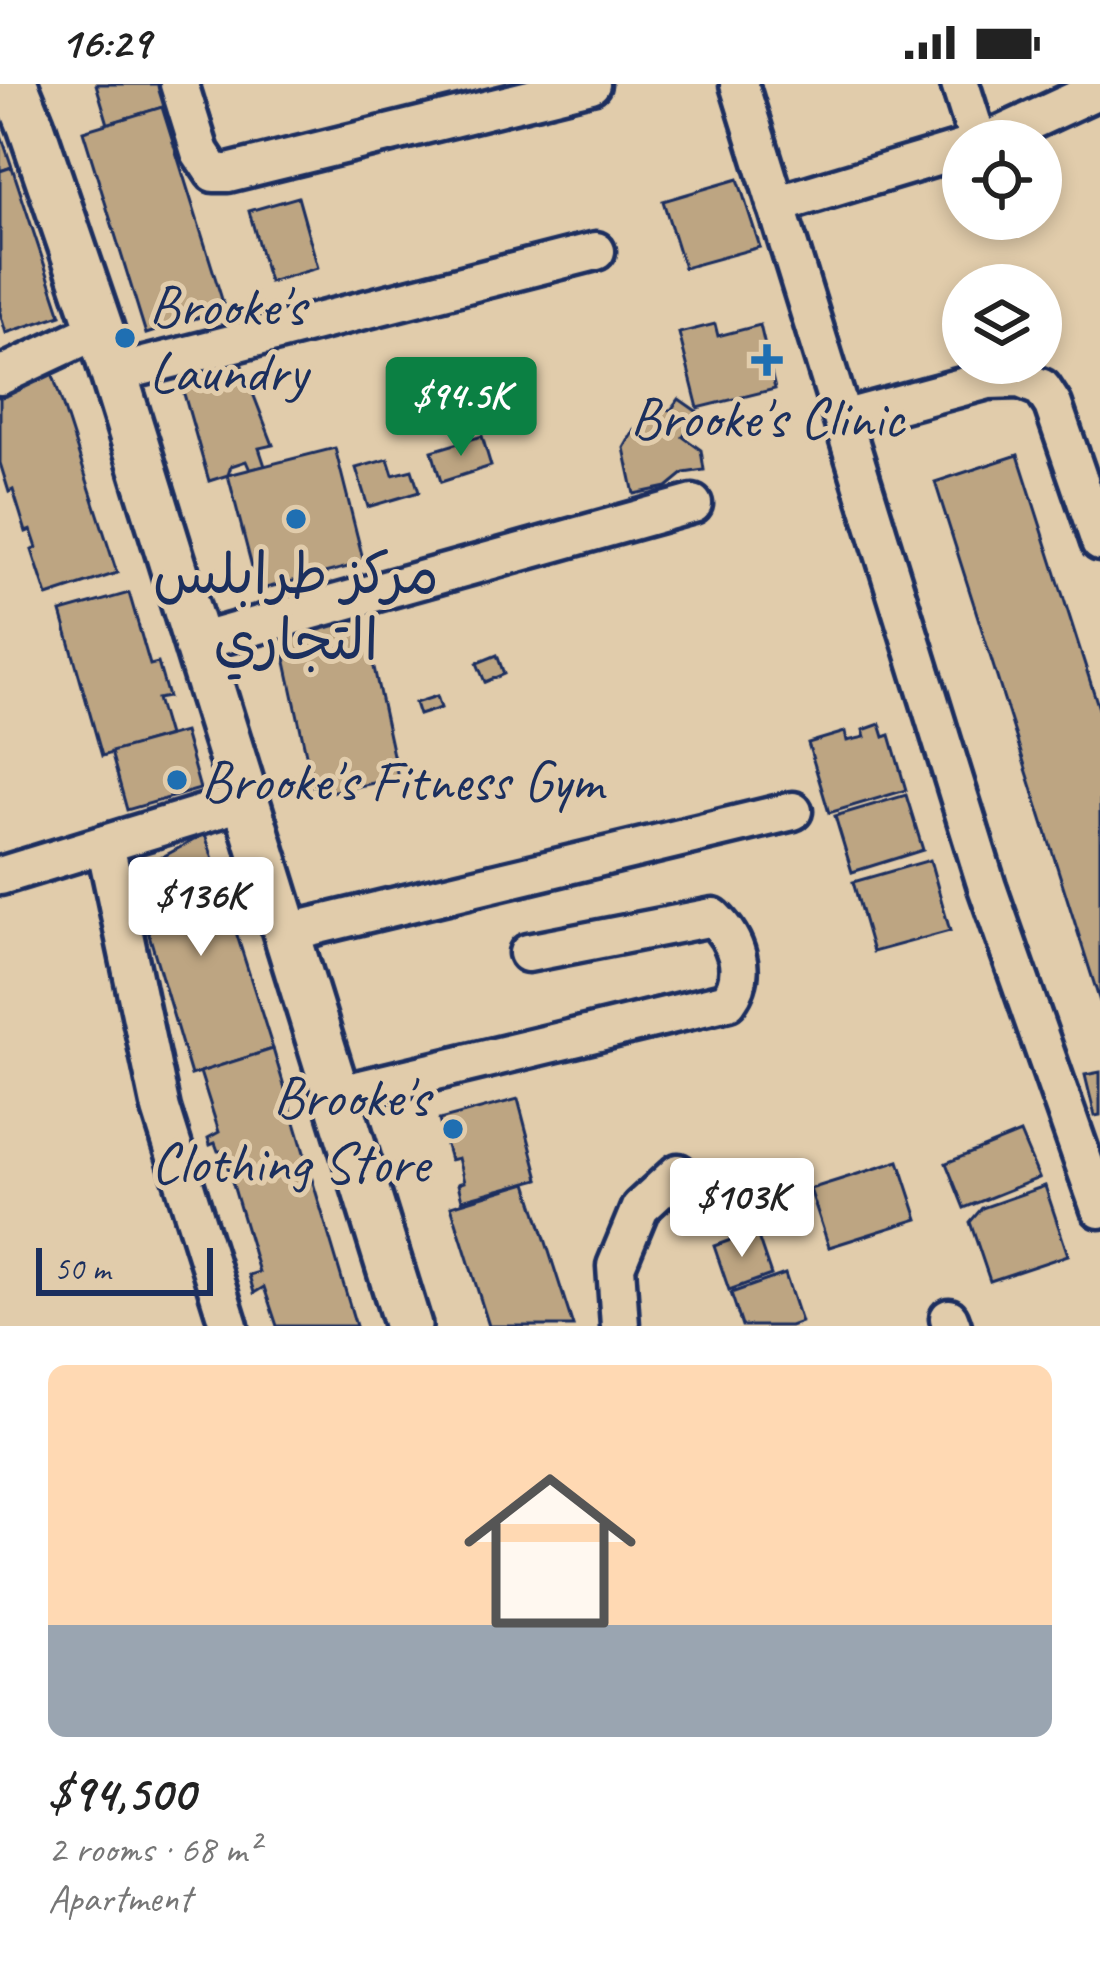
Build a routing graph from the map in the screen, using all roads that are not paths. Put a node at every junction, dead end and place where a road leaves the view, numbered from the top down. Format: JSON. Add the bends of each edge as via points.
{"nodes":[{"id":1,"x":179,"y":84,"type":"edge"},
{"id":2,"x":591,"y":84,"type":"edge"},
{"id":3,"x":740,"y":84,"type":"edge"},
{"id":4,"x":960,"y":84,"type":"edge"},
{"id":5,"x":1100,"y":89,"type":"edge"},
{"id":6,"x":22,"y":98,"type":"edge"},
{"id":7,"x":971,"y":120,"type":"edge"},
{"id":8,"x":1033,"y":120,"type":"edge"},
{"id":9,"x":942,"y":155,"type":"edge"},
{"id":10,"x":776,"y":206,"type":"junction"},
{"id":11,"x":596,"y":251,"type":"dead end"},
{"id":12,"x":100,"y":329,"type":"junction"},
{"id":13,"x":113,"y":374,"type":"junction"},
{"id":14,"x":0,"y":376,"type":"edge"},
{"id":15,"x":842,"y":419,"type":"junction"},
{"id":16,"x":693,"y":504,"type":"dead end"},
{"id":17,"x":1100,"y":542,"type":"edge"},
{"id":18,"x":198,"y":642,"type":"junction"},
{"id":19,"x":245,"y":801,"type":"junction"},
{"id":20,"x":793,"y":811,"type":"dead end"},
{"id":21,"x":105,"y":844,"type":"junction"},
{"id":22,"x":1,"y":870,"type":"edge"},
{"id":23,"x":285,"y":933,"type":"junction"},
{"id":24,"x":528,"y":953,"type":"dead end"},
{"id":25,"x":336,"y":1094,"type":"junction"},
{"id":26,"x":678,"y":1173,"type":"dead end"},
{"id":27,"x":1100,"y":1209,"type":"edge"},
{"id":28,"x":229,"y":1326,"type":"edge"},
{"id":29,"x":408,"y":1326,"type":"edge"},
{"id":30,"x":620,"y":1326,"type":"edge"}],
"edges":[{"from":1,"to":2,"type":"street","via":[[200,152],[214,172],[229,173]]},
{"from":3,"to":10,"type":"street"},
{"from":4,"to":7,"type":"street"},
{"from":5,"to":8,"type":"street"},
{"from":6,"to":12,"type":"main road"},
{"from":9,"to":10,"type":"street"},
{"from":10,"to":15,"type":"street"},
{"from":11,"to":13,"type":"street"},
{"from":12,"to":13,"type":"main road"},
{"from":12,"to":14,"type":"street"},
{"from":13,"to":18,"type":"main road"},
{"from":15,"to":17,"type":"street","via":[[988,380],[1042,388]]},
{"from":15,"to":27,"type":"street","via":[[988,887]]},
{"from":16,"to":18,"type":"street"},
{"from":18,"to":19,"type":"main road"},
{"from":19,"to":21,"type":"street"},
{"from":19,"to":23,"type":"main road"},
{"from":20,"to":23,"type":"street"},
{"from":21,"to":22,"type":"street"},
{"from":21,"to":28,"type":"street","via":[[161,1109]]},
{"from":23,"to":25,"type":"main road"},
{"from":24,"to":25,"type":"street","via":[[712,917],[728,933],[740,970],[728,1000]]},
{"from":25,"to":29,"type":"main road"},
{"from":26,"to":30,"type":"street","via":[[640,1208],[616,1266]]}]}
